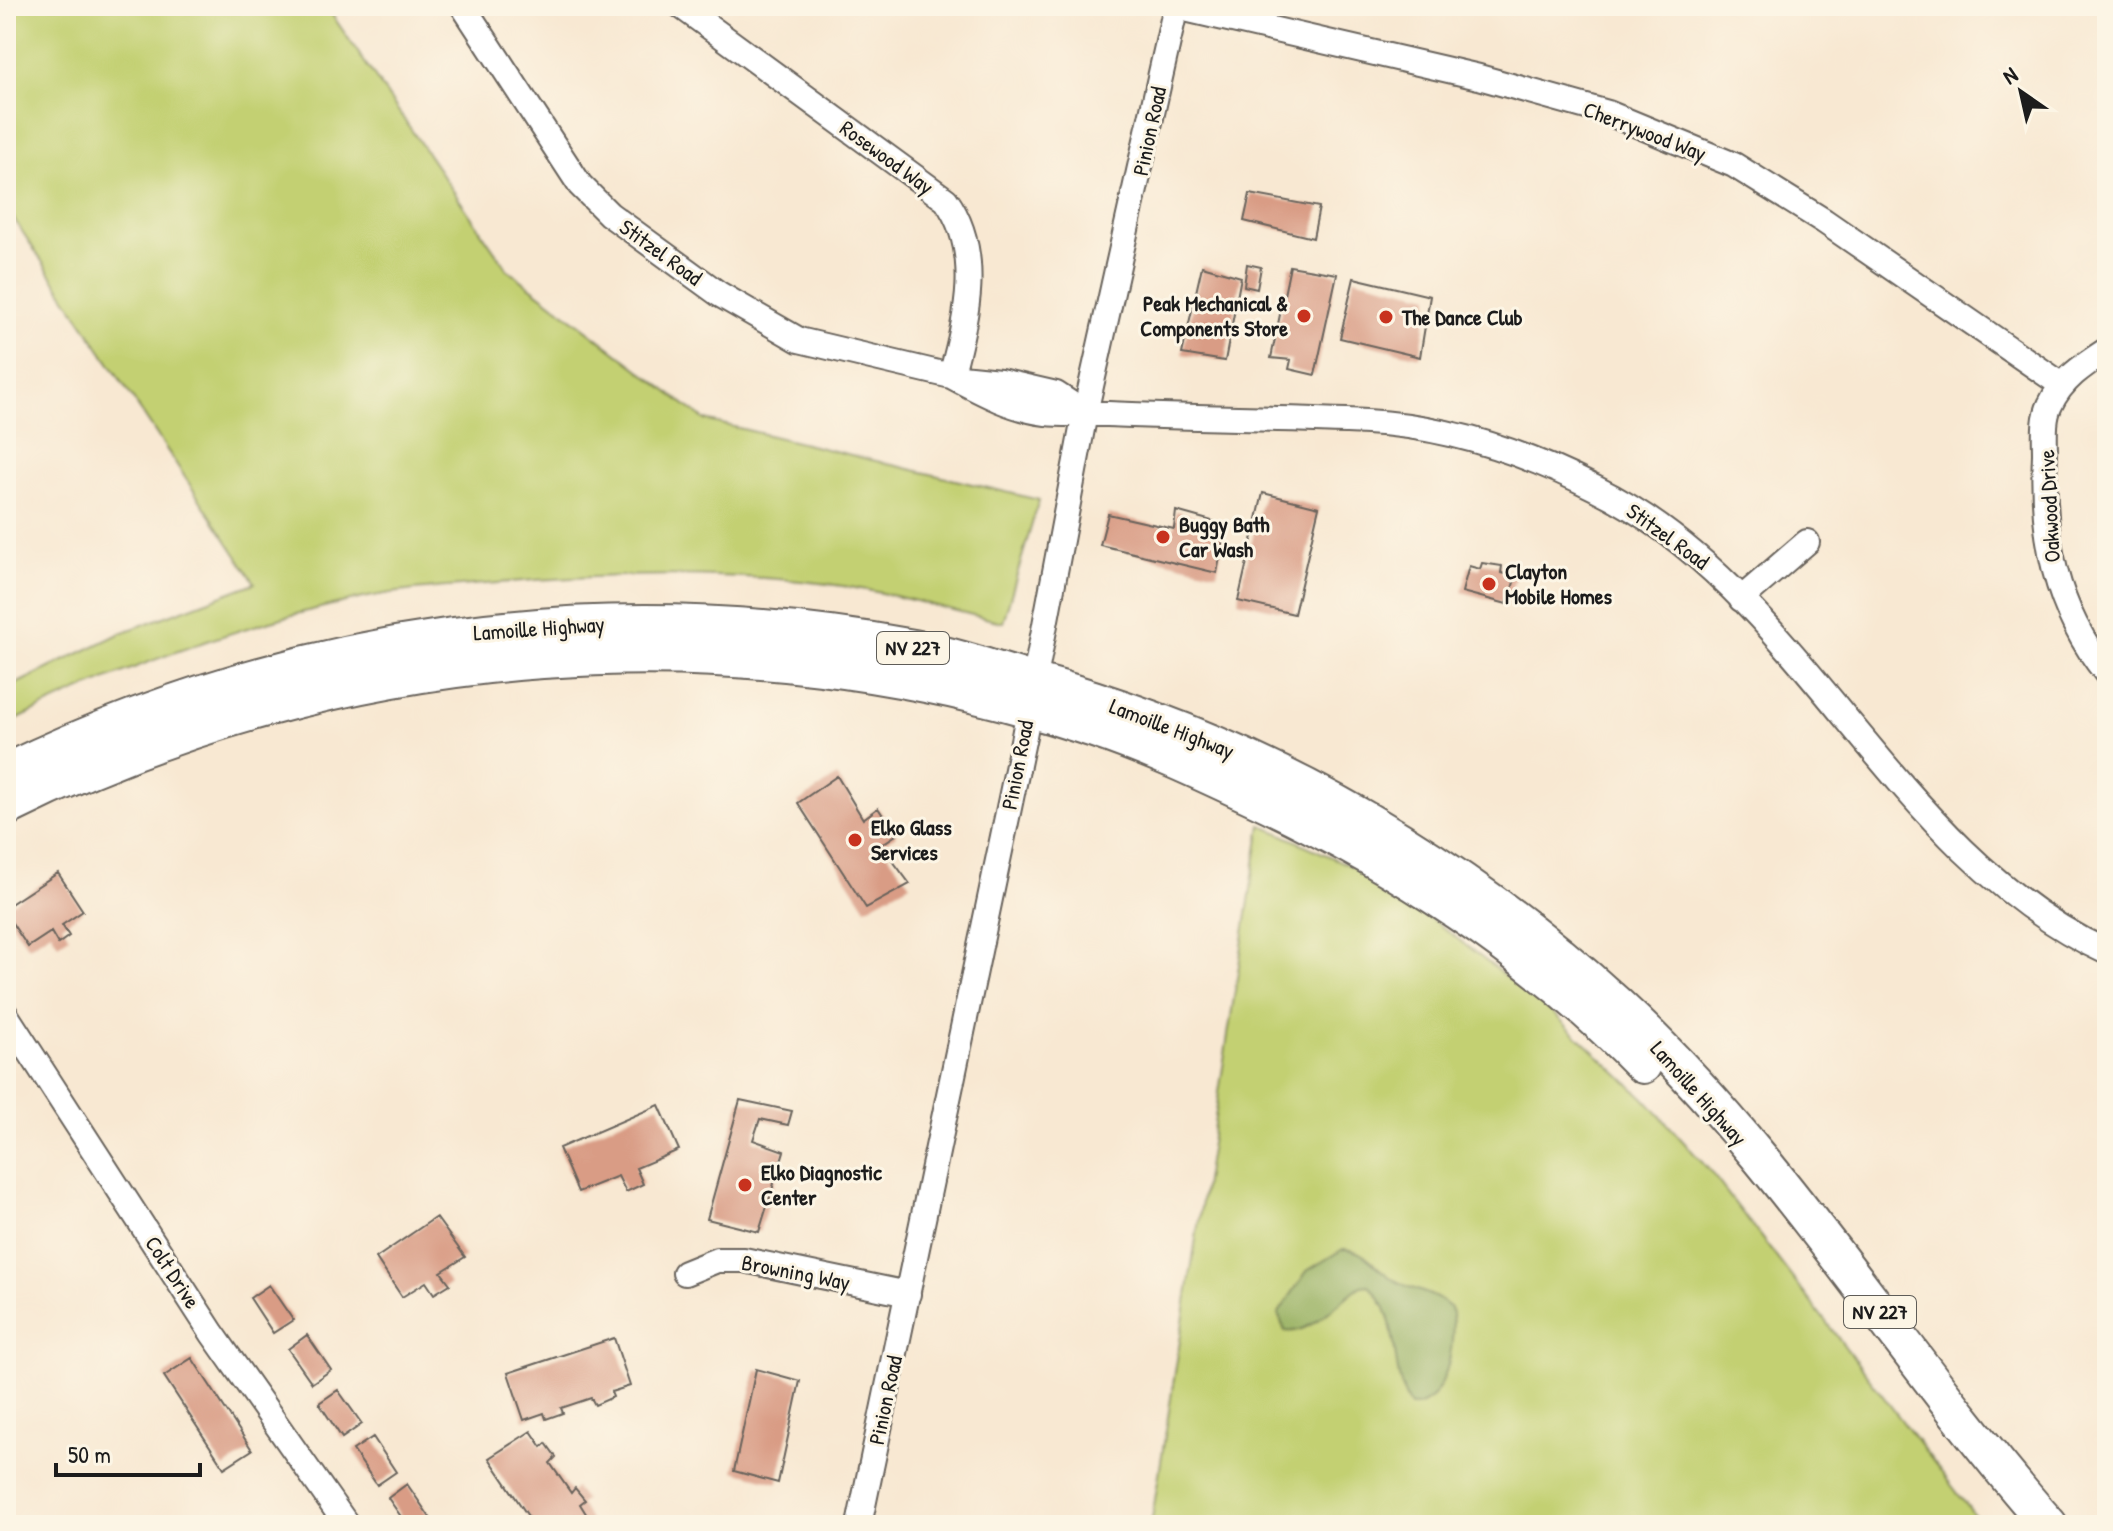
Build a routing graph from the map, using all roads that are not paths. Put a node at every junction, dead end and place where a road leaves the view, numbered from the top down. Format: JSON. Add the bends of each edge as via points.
{"nodes":[{"id":1,"x":463,"y":6,"type":"edge"},
{"id":2,"x":681,"y":6,"type":"edge"},
{"id":3,"x":1175,"y":6,"type":"edge"},
{"id":4,"x":2107,"y":350,"type":"edge"},
{"id":5,"x":951,"y":376,"type":"junction"},
{"id":6,"x":2062,"y":385,"type":"junction"},
{"id":7,"x":1085,"y":413,"type":"junction"},
{"id":8,"x":1807,"y":542,"type":"dead end"},
{"id":9,"x":1741,"y":599,"type":"junction"},
{"id":10,"x":2107,"y":674,"type":"edge"},
{"id":11,"x":1032,"y":695,"type":"junction"},
{"id":12,"x":6,"y":772,"type":"edge"},
{"id":13,"x":6,"y":808,"type":"edge"},
{"id":14,"x":2104,"y":942,"type":"edge"},
{"id":15,"x":6,"y":1015,"type":"edge"},
{"id":16,"x":685,"y":1273,"type":"dead end"},
{"id":17,"x":908,"y":1294,"type":"junction"},
{"id":18,"x":347,"y":1525,"type":"edge"},
{"id":19,"x":859,"y":1525,"type":"edge"},
{"id":20,"x":2018,"y":1525,"type":"edge"},
{"id":21,"x":2049,"y":1525,"type":"edge"}],
"edges":[{"from":1,"to":5,"type":"street","name":"Stitzel Road","via":[[580,185],[609,214],[719,294],[788,334]]},
{"from":2,"to":5,"type":"street","name":"Rosewood Way","via":[[946,200],[967,242],[969,285]]},
{"from":3,"to":6,"type":"street","name":"Cherrywood Way","via":[[1579,105],[1734,165]]},
{"from":3,"to":7,"type":"street","name":"Pinion Road"},
{"from":4,"to":6,"type":"street","name":"Oakwood Drive"},
{"from":5,"to":7,"type":"street","name":"Stitzel Road","via":[[991,398],[1046,413]]},
{"from":6,"to":10,"type":"street","name":"Oakwood Drive","via":[[2046,416],[2047,537],[2065,607]]},
{"from":7,"to":9,"type":"street","name":"Stitzel Road","via":[[1369,422],[1438,430],[1496,446],[1634,508],[1710,566]]},
{"from":7,"to":11,"type":"street","name":"Pinion Road"},
{"from":8,"to":9,"type":"street"},
{"from":9,"to":14,"type":"street","name":"Stitzel Road","via":[[1968,856],[2035,909]]},
{"from":11,"to":12,"type":"main road","name":"Lamoille Highway","number":"NV 227","via":[[919,649],[797,630],[686,623],[528,626],[364,649],[236,680],[95,731]]},
{"from":11,"to":13,"type":"main road","name":"Lamoille Highway","number":"NV 227","via":[[772,660],[578,656],[486,664],[387,677],[216,721],[100,763]]},
{"from":11,"to":17,"type":"street","name":"Pinion Road"},
{"from":11,"to":20,"type":"main road","name":"Lamoille Highway","number":"NV 227","via":[[1318,826],[1481,929],[1576,1004],[1631,1053],[1723,1151]]},
{"from":11,"to":21,"type":"main road","name":"Lamoille Highway","number":"NV 227","via":[[1151,717],[1292,777],[1389,831],[1563,958],[1667,1054],[1709,1101]]},
{"from":15,"to":18,"type":"street","name":"Colt Drive","via":[[212,1333]]},
{"from":16,"to":17,"type":"street","name":"Browning Way","via":[[717,1260],[744,1260]]},
{"from":17,"to":19,"type":"street","name":"Pinion Road"}]}
